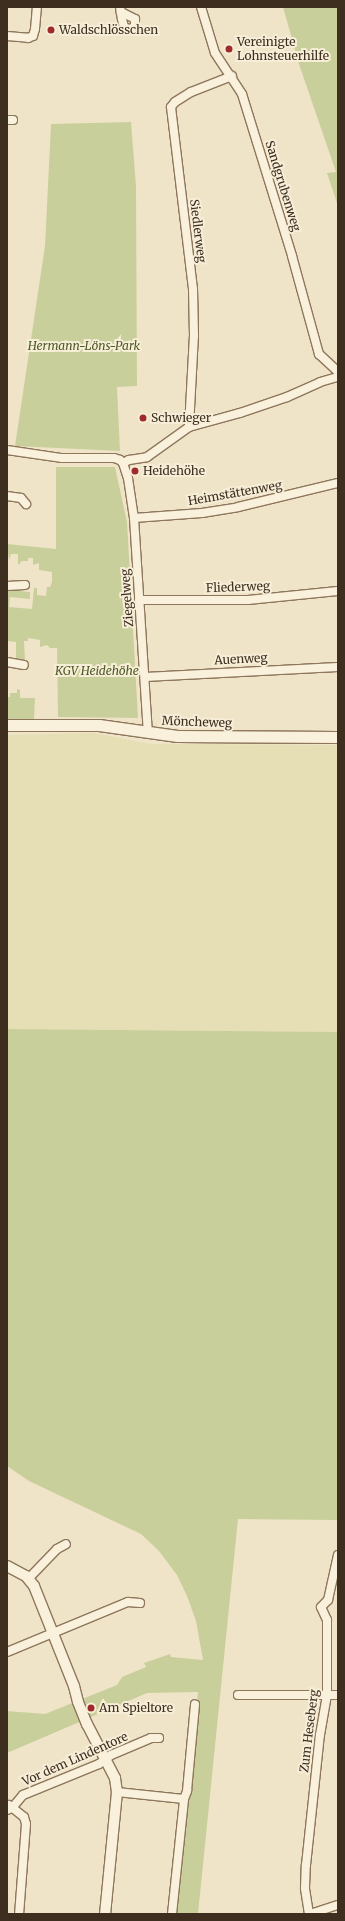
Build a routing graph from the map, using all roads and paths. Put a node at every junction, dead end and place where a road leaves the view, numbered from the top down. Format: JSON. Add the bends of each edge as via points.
{"nodes":[{"id":1,"x":37,"y":7,"type":"edge"},
{"id":2,"x":201,"y":7,"type":"edge"},
{"id":3,"x":7,"y":36,"type":"edge"},
{"id":4,"x":232,"y":76,"type":"junction"},
{"id":5,"x":338,"y":372,"type":"edge"},
{"id":6,"x":338,"y":377,"type":"edge"},
{"id":7,"x":189,"y":427,"type":"junction"},
{"id":8,"x":7,"y":450,"type":"edge"},
{"id":9,"x":123,"y":463,"type":"junction"},
{"id":10,"x":338,"y":483,"type":"edge"},
{"id":11,"x":7,"y":496,"type":"edge"},
{"id":12,"x":26,"y":504,"type":"dead end"},
{"id":13,"x":134,"y":518,"type":"junction"},
{"id":14,"x":26,"y":585,"type":"dead end"},
{"id":15,"x":7,"y":586,"type":"edge"},
{"id":16,"x":338,"y":591,"type":"edge"},
{"id":17,"x":139,"y":600,"type":"junction"},
{"id":18,"x":7,"y":662,"type":"edge"},
{"id":19,"x":24,"y":665,"type":"dead end"},
{"id":20,"x":338,"y":666,"type":"edge"},
{"id":21,"x":145,"y":677,"type":"junction"},
{"id":22,"x":7,"y":725,"type":"edge"},
{"id":23,"x":148,"y":732,"type":"junction"},
{"id":24,"x":338,"y":736,"type":"edge"},
{"id":25,"x":66,"y":1544,"type":"dead end"},
{"id":26,"x":338,"y":1555,"type":"edge"},
{"id":27,"x":7,"y":1566,"type":"edge"},
{"id":28,"x":28,"y":1578,"type":"junction"},
{"id":29,"x":140,"y":1604,"type":"dead end"},
{"id":30,"x":52,"y":1633,"type":"junction"},
{"id":31,"x":7,"y":1652,"type":"edge"},
{"id":32,"x":238,"y":1695,"type":"dead end"},
{"id":33,"x":327,"y":1695,"type":"junction"},
{"id":34,"x":338,"y":1695,"type":"edge"},
{"id":35,"x":195,"y":1704,"type":"dead end"},
{"id":36,"x":159,"y":1738,"type":"dead end"},
{"id":37,"x":105,"y":1760,"type":"junction"},
{"id":38,"x":117,"y":1792,"type":"junction"},
{"id":39,"x":184,"y":1799,"type":"junction"},
{"id":40,"x":9,"y":1807,"type":"edge"},
{"id":41,"x":338,"y":1905,"type":"edge"},
{"id":42,"x":322,"y":1912,"type":"edge"},
{"id":43,"x":19,"y":1914,"type":"edge"},
{"id":44,"x":106,"y":1914,"type":"edge"},
{"id":45,"x":172,"y":1914,"type":"edge"},
{"id":46,"x":309,"y":1914,"type":"edge"}],
"edges":[{"from":1,"to":3,"type":"street","via":[[32,36]]},
{"from":2,"to":4,"type":"street","name":"Sandgrubenweg","via":[[211,44]]},
{"from":4,"to":5,"type":"street","name":"Sandgrubenweg","via":[[242,94],[288,241],[314,343],[319,354]]},
{"from":4,"to":7,"type":"street","name":"Siedlerweg","via":[[191,92],[171,107],[193,289],[194,336]]},
{"from":6,"to":7,"type":"street","via":[[287,397]]},
{"from":7,"to":9,"type":"street","via":[[147,457]]},
{"from":8,"to":9,"type":"street","via":[[62,458],[114,458]]},
{"from":9,"to":13,"type":"street","name":"Ziegelweg"},
{"from":10,"to":13,"type":"street","name":"Heimstättenweg","via":[[238,507],[202,513]]},
{"from":11,"to":12,"type":"street","via":[[21,498]]},
{"from":13,"to":17,"type":"street","name":"Ziegelweg"},
{"from":14,"to":15,"type":"street"},
{"from":16,"to":17,"type":"street","name":"Fliederweg","via":[[248,600]]},
{"from":17,"to":21,"type":"street","name":"Ziegelweg"},
{"from":18,"to":19,"type":"street"},
{"from":20,"to":21,"type":"street","name":"Auenweg"},
{"from":21,"to":23,"type":"street","name":"Ziegelweg"},
{"from":22,"to":23,"type":"main road","name":"Möncheweg","via":[[99,725]]},
{"from":23,"to":24,"type":"main road","name":"Möncheweg","via":[[197,736]]},
{"from":25,"to":28,"type":"street","via":[[57,1549]]},
{"from":26,"to":33,"type":"street","name":"Zum Heseberg","via":[[328,1600],[322,1607],[327,1620]]},
{"from":27,"to":28,"type":"street"},
{"from":28,"to":30,"type":"street","via":[[34,1586]]},
{"from":29,"to":30,"type":"street","via":[[128,1602]]},
{"from":30,"to":31,"type":"street"},
{"from":30,"to":37,"type":"street","via":[[74,1686],[84,1700],[93,1721],[95,1738]]},
{"from":32,"to":33,"type":"street"},
{"from":33,"to":34,"type":"street"},
{"from":33,"to":46,"type":"street","name":"Zum Heseberg","via":[[320,1735],[306,1865],[305,1894]]},
{"from":35,"to":39,"type":"street","via":[[187,1792]]},
{"from":36,"to":37,"type":"street","name":"Vor dem Lindentore","via":[[144,1741]]},
{"from":37,"to":38,"type":"street","via":[[115,1778]]},
{"from":37,"to":40,"type":"street","name":"Vor dem Lindentore","via":[[23,1795]]},
{"from":38,"to":39,"type":"street"},
{"from":38,"to":44,"type":"street"},
{"from":39,"to":45,"type":"street"},
{"from":40,"to":43,"type":"street","via":[[24,1817],[26,1824]]},
{"from":41,"to":42,"type":"street"},
{"from":42,"to":46,"type":"street"}]}
